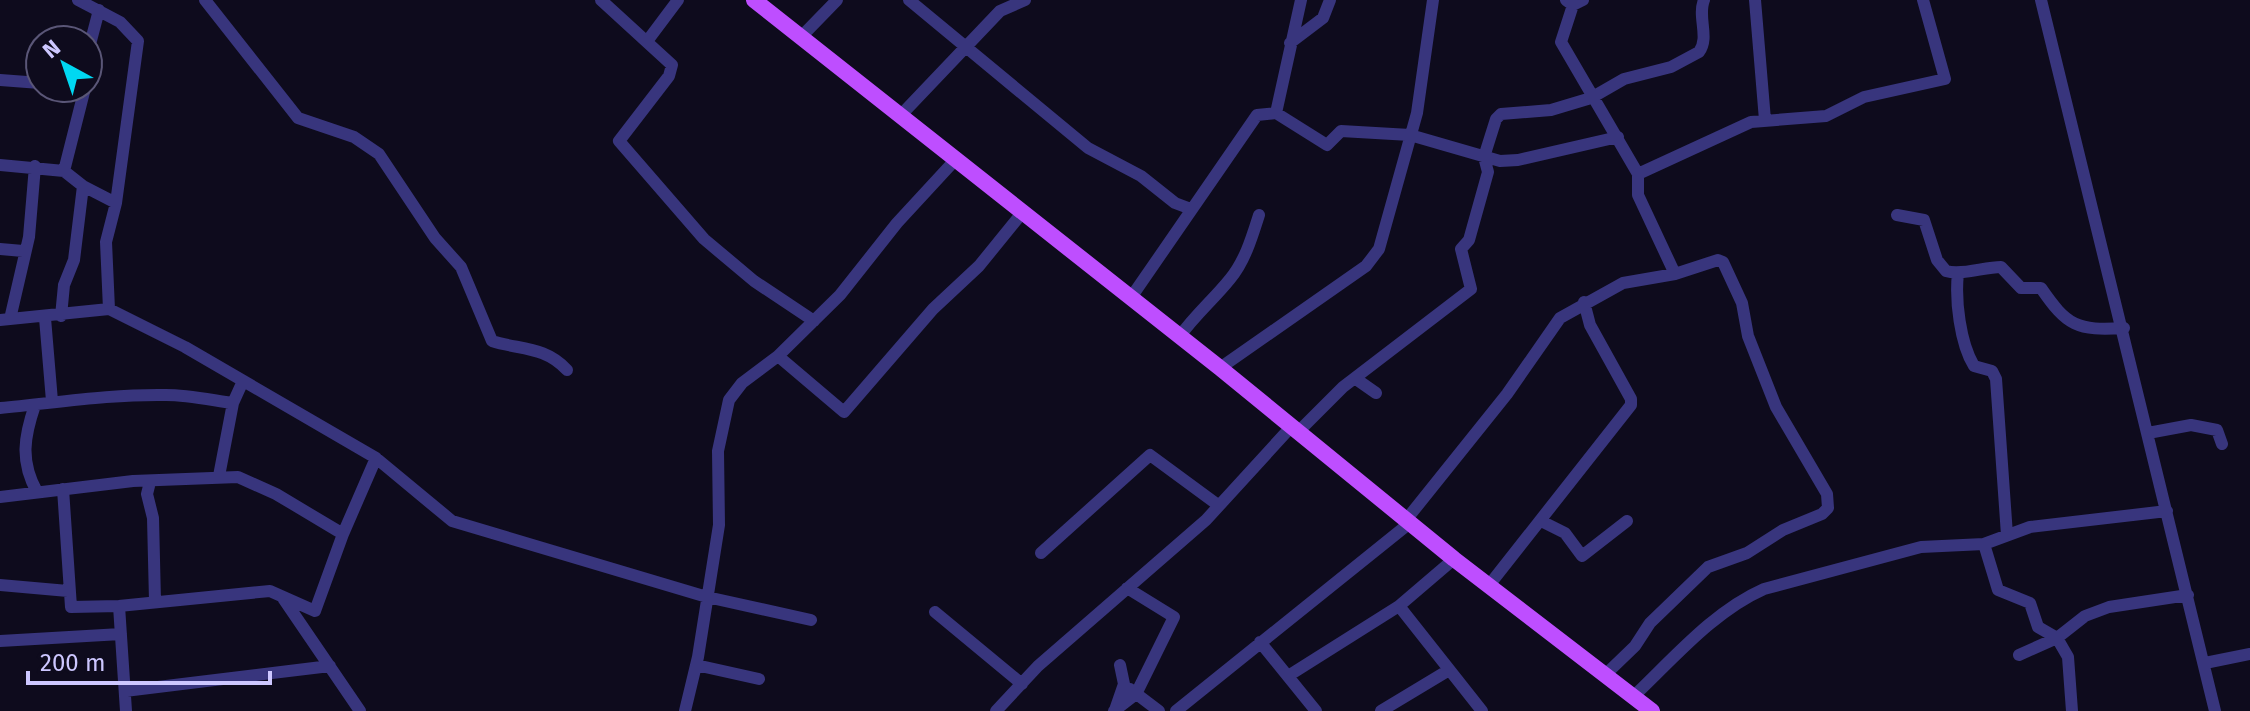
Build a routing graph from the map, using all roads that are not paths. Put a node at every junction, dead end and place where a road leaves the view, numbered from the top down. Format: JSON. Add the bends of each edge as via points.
{"nodes":[{"id":1,"x":78,"y":0,"type":"edge"},
{"id":2,"x":205,"y":0,"type":"edge"},
{"id":3,"x":601,"y":0,"type":"edge"},
{"id":4,"x":678,"y":0,"type":"edge"},
{"id":5,"x":754,"y":0,"type":"edge"},
{"id":6,"x":837,"y":0,"type":"edge"},
{"id":7,"x":909,"y":0,"type":"edge"},
{"id":8,"x":1024,"y":0,"type":"edge"},
{"id":9,"x":1301,"y":0,"type":"edge"},
{"id":10,"x":1330,"y":0,"type":"edge"},
{"id":11,"x":1433,"y":0,"type":"edge"},
{"id":12,"x":1704,"y":0,"type":"edge"},
{"id":13,"x":1755,"y":0,"type":"edge"},
{"id":14,"x":1923,"y":0,"type":"edge"},
{"id":15,"x":2041,"y":0,"type":"edge"},
{"id":16,"x":1574,"y":2,"type":"edge"},
{"id":17,"x":99,"y":10,"type":"junction"},
{"id":18,"x":95,"y":24,"type":"edge"},
{"id":19,"x":801,"y":37,"type":"junction"},
{"id":20,"x":648,"y":40,"type":"junction"},
{"id":21,"x":1290,"y":43,"type":"junction"},
{"id":22,"x":963,"y":48,"type":"junction"},
{"id":23,"x":0,"y":80,"type":"edge"},
{"id":24,"x":24,"y":82,"type":"edge"},
{"id":25,"x":1591,"y":98,"type":"junction"},
{"id":26,"x":81,"y":104,"type":"edge"},
{"id":27,"x":1276,"y":113,"type":"junction"},
{"id":28,"x":901,"y":115,"type":"junction"},
{"id":29,"x":1765,"y":120,"type":"junction"},
{"id":30,"x":1410,"y":135,"type":"junction"},
{"id":31,"x":1618,"y":137,"type":"junction"},
{"id":32,"x":1484,"y":157,"type":"junction"},
{"id":33,"x":957,"y":158,"type":"junction"},
{"id":34,"x":0,"y":165,"type":"edge"},
{"id":35,"x":35,"y":166,"type":"junction"},
{"id":36,"x":64,"y":171,"type":"junction"},
{"id":37,"x":1638,"y":174,"type":"junction"},
{"id":38,"x":83,"y":186,"type":"junction"},
{"id":39,"x":116,"y":203,"type":"junction"},
{"id":40,"x":1191,"y":209,"type":"junction"},
{"id":41,"x":1022,"y":213,"type":"junction"},
{"id":42,"x":1259,"y":215,"type":"dead end"},
{"id":43,"x":1897,"y":215,"type":"dead end"},
{"id":44,"x":0,"y":249,"type":"edge"},
{"id":45,"x":23,"y":251,"type":"junction"},
{"id":46,"x":1958,"y":273,"type":"junction"},
{"id":47,"x":1675,"y":274,"type":"junction"},
{"id":48,"x":1130,"y":299,"type":"junction"},
{"id":49,"x":1584,"y":302,"type":"junction"},
{"id":50,"x":109,"y":309,"type":"junction"},
{"id":51,"x":61,"y":316,"type":"junction"},
{"id":52,"x":45,"y":318,"type":"junction"},
{"id":53,"x":5,"y":320,"type":"edge"},
{"id":54,"x":814,"y":321,"type":"junction"},
{"id":55,"x":2124,"y":328,"type":"junction"},
{"id":56,"x":1180,"y":336,"type":"junction"},
{"id":57,"x":778,"y":356,"type":"junction"},
{"id":58,"x":1220,"y":368,"type":"junction"},
{"id":59,"x":567,"y":370,"type":"dead end"},
{"id":60,"x":1356,"y":379,"type":"junction"},
{"id":61,"x":243,"y":381,"type":"junction"},
{"id":62,"x":1376,"y":393,"type":"dead end"},
{"id":63,"x":52,"y":401,"type":"junction"},
{"id":64,"x":233,"y":403,"type":"junction"},
{"id":65,"x":35,"y":405,"type":"junction"},
{"id":66,"x":0,"y":408,"type":"edge"},
{"id":67,"x":1295,"y":429,"type":"junction"},
{"id":68,"x":2148,"y":433,"type":"junction"},
{"id":69,"x":2222,"y":444,"type":"dead end"},
{"id":70,"x":376,"y":458,"type":"junction"},
{"id":71,"x":219,"y":476,"type":"junction"},
{"id":72,"x":150,"y":482,"type":"junction"},
{"id":73,"x":63,"y":489,"type":"junction"},
{"id":74,"x":37,"y":492,"type":"junction"},
{"id":75,"x":0,"y":497,"type":"edge"},
{"id":76,"x":1218,"y":505,"type":"junction"},
{"id":77,"x":2167,"y":511,"type":"junction"},
{"id":78,"x":1408,"y":521,"type":"junction"},
{"id":79,"x":1541,"y":521,"type":"junction"},
{"id":80,"x":1627,"y":521,"type":"dead end"},
{"id":81,"x":343,"y":534,"type":"junction"},
{"id":82,"x":2007,"y":535,"type":"junction"},
{"id":83,"x":1984,"y":544,"type":"junction"},
{"id":84,"x":1041,"y":553,"type":"dead end"},
{"id":85,"x":1454,"y":559,"type":"junction"},
{"id":86,"x":1490,"y":584,"type":"junction"},
{"id":87,"x":0,"y":585,"type":"edge"},
{"id":88,"x":1127,"y":588,"type":"junction"},
{"id":89,"x":68,"y":591,"type":"junction"},
{"id":90,"x":279,"y":593,"type":"junction"},
{"id":91,"x":2188,"y":595,"type":"junction"},
{"id":92,"x":707,"y":597,"type":"junction"},
{"id":93,"x":155,"y":601,"type":"junction"},
{"id":94,"x":119,"y":606,"type":"junction"},
{"id":95,"x":1399,"y":606,"type":"junction"},
{"id":96,"x":935,"y":612,"type":"dead end"},
{"id":97,"x":811,"y":620,"type":"dead end"},
{"id":98,"x":121,"y":634,"type":"junction"},
{"id":99,"x":2057,"y":638,"type":"junction"},
{"id":100,"x":0,"y":641,"type":"edge"},
{"id":101,"x":1260,"y":642,"type":"junction"},
{"id":102,"x":2250,"y":654,"type":"edge"},
{"id":103,"x":2019,"y":655,"type":"dead end"},
{"id":104,"x":2205,"y":663,"type":"junction"},
{"id":105,"x":696,"y":665,"type":"junction"},
{"id":106,"x":1120,"y":665,"type":"dead end"},
{"id":107,"x":330,"y":666,"type":"junction"},
{"id":108,"x":1449,"y":670,"type":"junction"},
{"id":109,"x":1606,"y":674,"type":"junction"},
{"id":110,"x":1288,"y":676,"type":"junction"},
{"id":111,"x":759,"y":679,"type":"dead end"},
{"id":112,"x":1022,"y":684,"type":"junction"},
{"id":113,"x":1124,"y":684,"type":"junction"},
{"id":114,"x":125,"y":691,"type":"junction"},
{"id":115,"x":1136,"y":694,"type":"junction"},
{"id":116,"x":1639,"y":705,"type":"edge"},
{"id":117,"x":1184,"y":709,"type":"edge"},
{"id":118,"x":1115,"y":710,"type":"edge"},
{"id":119,"x":125,"y":711,"type":"edge"},
{"id":120,"x":360,"y":711,"type":"edge"},
{"id":121,"x":685,"y":711,"type":"edge"},
{"id":122,"x":996,"y":711,"type":"edge"},
{"id":123,"x":1159,"y":711,"type":"edge"},
{"id":124,"x":1316,"y":711,"type":"edge"},
{"id":125,"x":1381,"y":711,"type":"edge"},
{"id":126,"x":1482,"y":711,"type":"edge"},
{"id":127,"x":2072,"y":711,"type":"edge"},
{"id":128,"x":2215,"y":711,"type":"edge"}],
"edges":[{"from":1,"to":17,"type":"street"},
{"from":2,"to":59,"type":"street","via":[[298,118],[340,131],[379,154],[435,238],[461,267],[492,341],[535,348]]},
{"from":3,"to":20,"type":"street"},
{"from":4,"to":20,"type":"street"},
{"from":5,"to":19,"type":"main road"},
{"from":6,"to":19,"type":"street"},
{"from":7,"to":22,"type":"street"},
{"from":8,"to":22,"type":"street","via":[[1000,11]]},
{"from":9,"to":21,"type":"street"},
{"from":10,"to":21,"type":"street","via":[[1323,18]]},
{"from":11,"to":30,"type":"street"},
{"from":12,"to":25,"type":"street","via":[[1699,52],[1671,67],[1624,79]]},
{"from":13,"to":29,"type":"street"},
{"from":14,"to":29,"type":"street","via":[[1945,79],[1864,97],[1826,116]]},
{"from":15,"to":55,"type":"street"},
{"from":16,"to":25,"type":"street","via":[[1561,42]]},
{"from":17,"to":18,"type":"street"},
{"from":17,"to":39,"type":"street","via":[[138,41]]},
{"from":19,"to":28,"type":"main road"},
{"from":20,"to":54,"type":"street","via":[[672,65],[669,76],[619,141],[704,239]]},
{"from":21,"to":27,"type":"street"},
{"from":22,"to":28,"type":"street"},
{"from":22,"to":40,"type":"street","via":[[1088,148]]},
{"from":23,"to":24,"type":"street"},
{"from":25,"to":31,"type":"street"},
{"from":25,"to":32,"type":"street","via":[[1551,110],[1501,114]]},
{"from":26,"to":36,"type":"street"},
{"from":27,"to":30,"type":"street","via":[[1327,145],[1341,131]]},
{"from":27,"to":40,"type":"street","via":[[1257,115]]},
{"from":28,"to":33,"type":"main road"},
{"from":29,"to":37,"type":"street","via":[[1693,145]]},
{"from":30,"to":32,"type":"street"},
{"from":30,"to":58,"type":"street","via":[[1385,232],[1366,266]]},
{"from":31,"to":32,"type":"street","via":[[1518,160]]},
{"from":31,"to":37,"type":"street"},
{"from":32,"to":60,"type":"street","via":[[1488,172],[1469,240],[1461,249],[1471,289]]},
{"from":33,"to":41,"type":"main road"},
{"from":33,"to":54,"type":"street"},
{"from":34,"to":35,"type":"street"},
{"from":35,"to":36,"type":"street"},
{"from":35,"to":45,"type":"street"},
{"from":36,"to":38,"type":"street"},
{"from":37,"to":47,"type":"street","via":[[1638,195]]},
{"from":38,"to":39,"type":"street"},
{"from":38,"to":51,"type":"street"},
{"from":39,"to":50,"type":"street","via":[[106,242]]},
{"from":40,"to":48,"type":"street"},
{"from":41,"to":48,"type":"main road"},
{"from":41,"to":57,"type":"street","via":[[844,412]]},
{"from":42,"to":56,"type":"street","via":[[1231,278]]},
{"from":43,"to":46,"type":"street","via":[[1924,220],[1943,269]]},
{"from":44,"to":45,"type":"street"},
{"from":45,"to":53,"type":"street","via":[[23,273]]},
{"from":46,"to":55,"type":"street","via":[[2001,267],[2021,288],[2041,288],[2064,319],[2078,326]]},
{"from":46,"to":82,"type":"street","via":[[1972,362],[1992,371],[1996,379]]},
{"from":47,"to":49,"type":"street","via":[[1623,283]]},
{"from":47,"to":109,"type":"street","via":[[1723,262],[1776,407],[1829,502],[1822,514],[1708,567]]},
{"from":48,"to":56,"type":"main road"},
{"from":49,"to":78,"type":"street","via":[[1560,318]]},
{"from":49,"to":79,"type":"street","via":[[1590,325],[1631,405]]},
{"from":50,"to":51,"type":"street"},
{"from":50,"to":61,"type":"street"},
{"from":51,"to":52,"type":"street"},
{"from":52,"to":53,"type":"street"},
{"from":52,"to":63,"type":"street"},
{"from":54,"to":57,"type":"street"},
{"from":55,"to":68,"type":"street"},
{"from":56,"to":58,"type":"main road"},
{"from":57,"to":92,"type":"street","via":[[742,383],[724,414],[718,451],[720,516]]},
{"from":58,"to":67,"type":"main road"},
{"from":60,"to":62,"type":"street"},
{"from":60,"to":67,"type":"street"},
{"from":61,"to":64,"type":"street"},
{"from":61,"to":70,"type":"street"},
{"from":63,"to":64,"type":"street","via":[[163,395]]},
{"from":63,"to":65,"type":"street"},
{"from":64,"to":71,"type":"street"},
{"from":65,"to":66,"type":"street"},
{"from":65,"to":74,"type":"street","via":[[24,447]]},
{"from":67,"to":76,"type":"street"},
{"from":67,"to":78,"type":"main road"},
{"from":68,"to":69,"type":"street","via":[[2204,425],[2217,430]]},
{"from":68,"to":77,"type":"street"},
{"from":70,"to":81,"type":"street"},
{"from":70,"to":92,"type":"street","via":[[452,521]]},
{"from":71,"to":72,"type":"street"},
{"from":71,"to":81,"type":"street","via":[[260,485]]},
{"from":72,"to":73,"type":"street"},
{"from":72,"to":93,"type":"street"},
{"from":73,"to":74,"type":"street"},
{"from":73,"to":89,"type":"street"},
{"from":74,"to":75,"type":"street"},
{"from":76,"to":84,"type":"street","via":[[1150,455]]},
{"from":76,"to":88,"type":"street"},
{"from":77,"to":82,"type":"street","via":[[2030,527]]},
{"from":77,"to":91,"type":"street"},
{"from":78,"to":85,"type":"main road"},
{"from":78,"to":101,"type":"street","via":[[1377,553]]},
{"from":79,"to":80,"type":"street","via":[[1565,533],[1580,556]]},
{"from":79,"to":86,"type":"street"},
{"from":81,"to":90,"type":"street","via":[[315,611]]},
{"from":82,"to":83,"type":"street"},
{"from":83,"to":99,"type":"street","via":[[1998,590],[2027,600],[2042,631]]},
{"from":83,"to":116,"type":"street","via":[[1921,547],[1746,597],[1701,632]]},
{"from":85,"to":86,"type":"main road"},
{"from":85,"to":95,"type":"street"},
{"from":86,"to":109,"type":"main road"},
{"from":87,"to":89,"type":"street"},
{"from":88,"to":112,"type":"street"},
{"from":88,"to":115,"type":"street","via":[[1174,617]]},
{"from":89,"to":94,"type":"street","via":[[71,607]]},
{"from":90,"to":93,"type":"street"},
{"from":90,"to":107,"type":"street"},
{"from":91,"to":99,"type":"street","via":[[2109,607],[2085,616]]},
{"from":91,"to":104,"type":"street"},
{"from":92,"to":97,"type":"street"},
{"from":92,"to":105,"type":"street"},
{"from":93,"to":94,"type":"street"},
{"from":94,"to":98,"type":"street"},
{"from":95,"to":108,"type":"street"},
{"from":95,"to":110,"type":"street"},
{"from":96,"to":112,"type":"street"},
{"from":98,"to":100,"type":"street"},
{"from":98,"to":114,"type":"street"},
{"from":99,"to":103,"type":"street"},
{"from":99,"to":127,"type":"street","via":[[2069,661]]},
{"from":101,"to":110,"type":"street"},
{"from":101,"to":117,"type":"street"},
{"from":102,"to":104,"type":"street"},
{"from":104,"to":128,"type":"street"},
{"from":105,"to":111,"type":"street"},
{"from":105,"to":121,"type":"street"},
{"from":106,"to":113,"type":"street"},
{"from":107,"to":114,"type":"street"},
{"from":107,"to":120,"type":"street"},
{"from":108,"to":125,"type":"street"},
{"from":108,"to":126,"type":"street"},
{"from":109,"to":116,"type":"main road"},
{"from":110,"to":124,"type":"street"},
{"from":112,"to":122,"type":"street"},
{"from":113,"to":115,"type":"street"},
{"from":113,"to":118,"type":"street"},
{"from":114,"to":119,"type":"street"},
{"from":115,"to":118,"type":"street"},
{"from":115,"to":123,"type":"street"}]}
